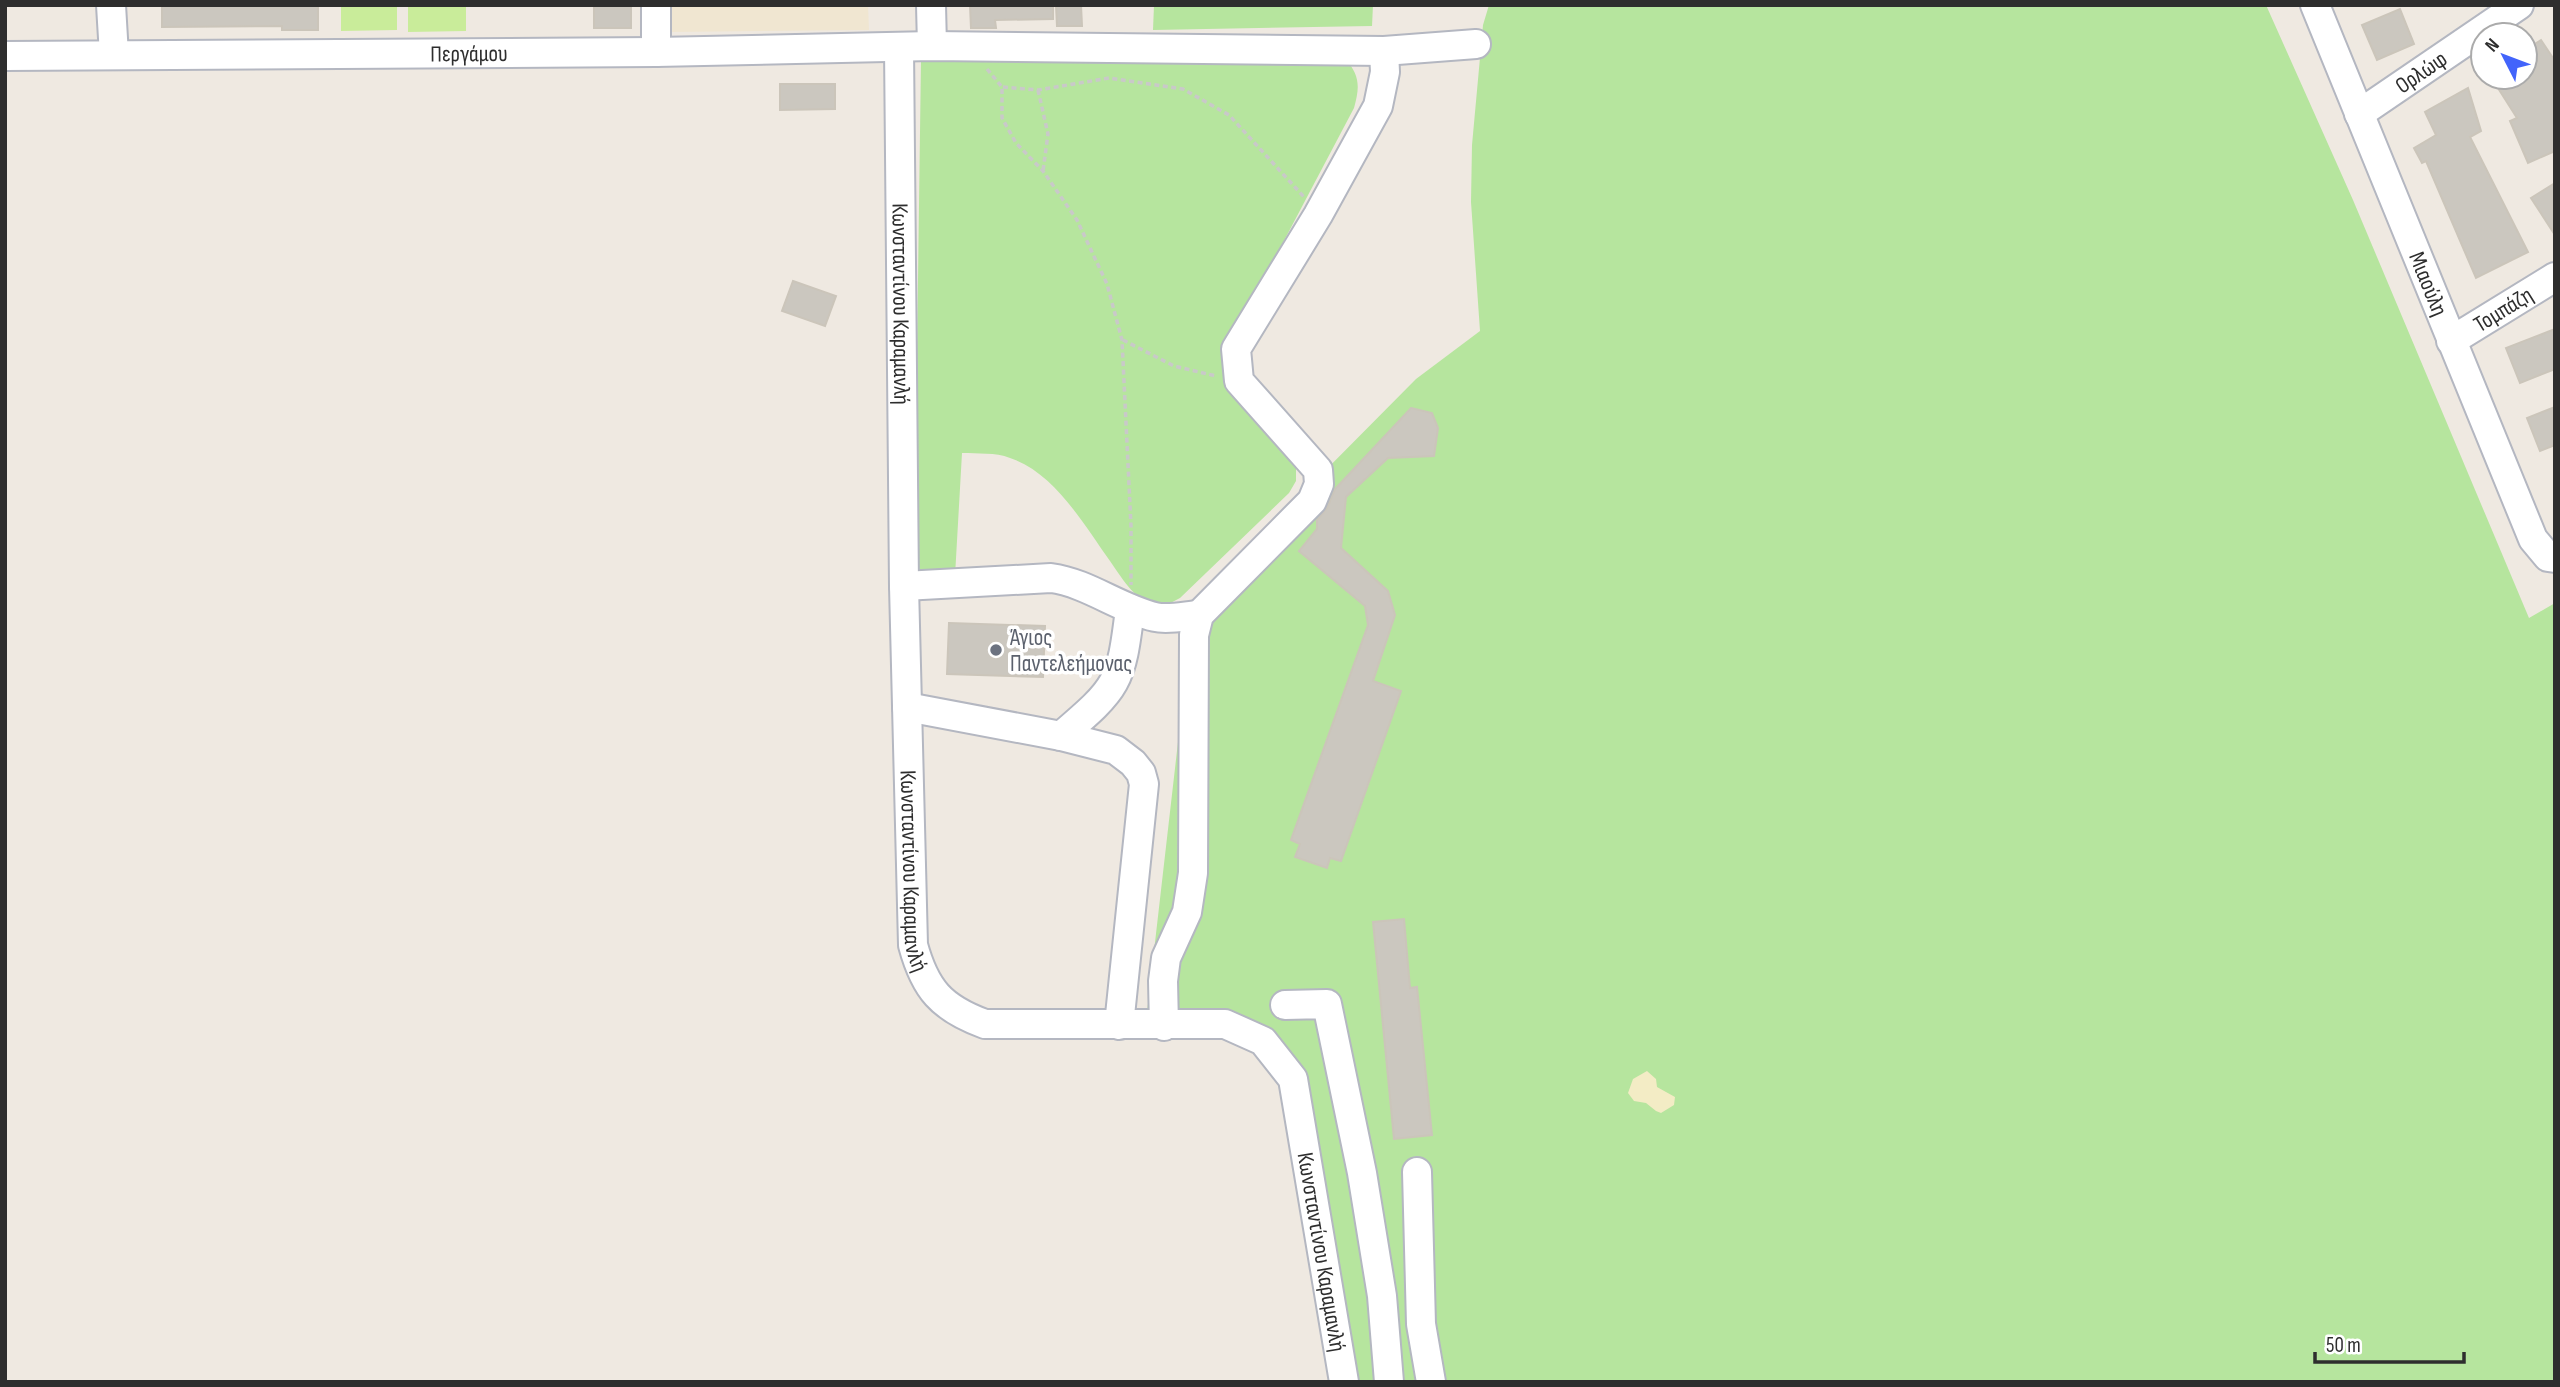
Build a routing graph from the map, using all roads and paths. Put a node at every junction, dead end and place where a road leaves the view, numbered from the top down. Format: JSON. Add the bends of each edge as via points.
{"nodes":[{"id":1,"x":111,"y":5,"type":"edge"},
{"id":2,"x":656,"y":5,"type":"edge"},
{"id":3,"x":931,"y":5,"type":"edge"},
{"id":4,"x":2315,"y":5,"type":"edge"},
{"id":5,"x":2519,"y":5,"type":"edge"},
{"id":6,"x":1476,"y":44,"type":"dead end"},
{"id":7,"x":932,"y":46,"type":"junction"},
{"id":8,"x":899,"y":47,"type":"junction"},
{"id":9,"x":967,"y":47,"type":"junction"},
{"id":10,"x":1384,"y":51,"type":"junction"},
{"id":11,"x":656,"y":52,"type":"junction"},
{"id":12,"x":114,"y":55,"type":"junction"},
{"id":13,"x":5,"y":56,"type":"edge"},
{"id":14,"x":1002,"y":87,"type":"junction"},
{"id":15,"x":1038,"y":90,"type":"junction"},
{"id":16,"x":2359,"y":114,"type":"junction"},
{"id":17,"x":1042,"y":171,"type":"junction"},
{"id":18,"x":1318,"y":215,"type":"junction"},
{"id":19,"x":2555,"y":277,"type":"edge"},
{"id":20,"x":1122,"y":340,"type":"junction"},
{"id":21,"x":2451,"y":341,"type":"junction"},
{"id":22,"x":1239,"y":381,"type":"junction"},
{"id":23,"x":2552,"y":557,"type":"edge"},
{"id":24,"x":904,"y":586,"type":"junction"},
{"id":25,"x":1130,"y":609,"type":"junction"},
{"id":26,"x":1199,"y":615,"type":"junction"},
{"id":27,"x":906,"y":707,"type":"junction"},
{"id":28,"x":1061,"y":736,"type":"junction"},
{"id":29,"x":1285,"y":1005,"type":"dead end"},
{"id":30,"x":1119,"y":1025,"type":"junction"},
{"id":31,"x":1164,"y":1026,"type":"junction"},
{"id":32,"x":1417,"y":1172,"type":"dead end"},
{"id":33,"x":1344,"y":1382,"type":"edge"},
{"id":34,"x":1389,"y":1382,"type":"edge"},
{"id":35,"x":1431,"y":1382,"type":"edge"}],
"edges":[{"from":1,"to":12,"type":"street"},
{"from":2,"to":11,"type":"street"},
{"from":3,"to":7,"type":"street"},
{"from":4,"to":16,"type":"street","name":"Μιαούλη"},
{"from":5,"to":16,"type":"street","name":"Ορλώφ"},
{"from":6,"to":10,"type":"street","name":"Περγάμου"},
{"from":7,"to":8,"type":"street","name":"Περγάμου"},
{"from":7,"to":9,"type":"street","name":"Περγάμου"},
{"from":8,"to":11,"type":"street","name":"Περγάμου"},
{"from":8,"to":24,"type":"street","name":"Κωνσταντίνου Καραμανλή"},
{"from":9,"to":10,"type":"street","name":"Περγάμου"},
{"from":9,"to":14,"type":"path"},
{"from":10,"to":18,"type":"street","via":[[1378,106]]},
{"from":11,"to":12,"type":"street","name":"Περγάμου"},
{"from":12,"to":13,"type":"street","name":"Περγάμου"},
{"from":14,"to":15,"type":"path"},
{"from":14,"to":17,"type":"path","via":[[1002,118],[1016,143]]},
{"from":15,"to":17,"type":"path","via":[[1048,134]]},
{"from":15,"to":18,"type":"path","via":[[1109,78],[1183,89],[1228,115]]},
{"from":16,"to":21,"type":"street","name":"Μιαούλη"},
{"from":17,"to":20,"type":"path","via":[[1095,254]]},
{"from":18,"to":22,"type":"street","via":[[1236,349]]},
{"from":19,"to":21,"type":"street","name":"Τομπάζη"},
{"from":20,"to":22,"type":"path","via":[[1174,366]]},
{"from":20,"to":25,"type":"path"},
{"from":21,"to":23,"type":"street","name":"Μιαούλη","via":[[2533,539]]},
{"from":22,"to":26,"type":"street","via":[[1318,470],[1320,484],[1312,501]]},
{"from":24,"to":25,"type":"street","via":[[1051,578],[1072,581]]},
{"from":24,"to":27,"type":"street","name":"Κωνσταντίνου Καραμανλή"},
{"from":25,"to":26,"type":"street","via":[[1157,618]]},
{"from":25,"to":28,"type":"street","via":[[1124,661],[1115,683]]},
{"from":26,"to":31,"type":"street","via":[[1194,635],[1193,873],[1187,912],[1166,958]]},
{"from":27,"to":28,"type":"street"},
{"from":27,"to":30,"type":"street","name":"Κωνσταντίνου Καραμανλή","via":[[912,945],[921,975],[958,1014],[985,1024]]},
{"from":28,"to":30,"type":"street","via":[[1116,750],[1141,773],[1144,785]]},
{"from":29,"to":34,"type":"street","via":[[1327,1004],[1382,1296]]},
{"from":30,"to":31,"type":"street","name":"Κωνσταντίνου Καραμανλή"},
{"from":31,"to":33,"type":"street","name":"Κωνσταντίνου Καραμανλή","via":[[1225,1024],[1246,1031],[1263,1041],[1293,1079]]},
{"from":32,"to":35,"type":"street","via":[[1421,1324]]}]}
